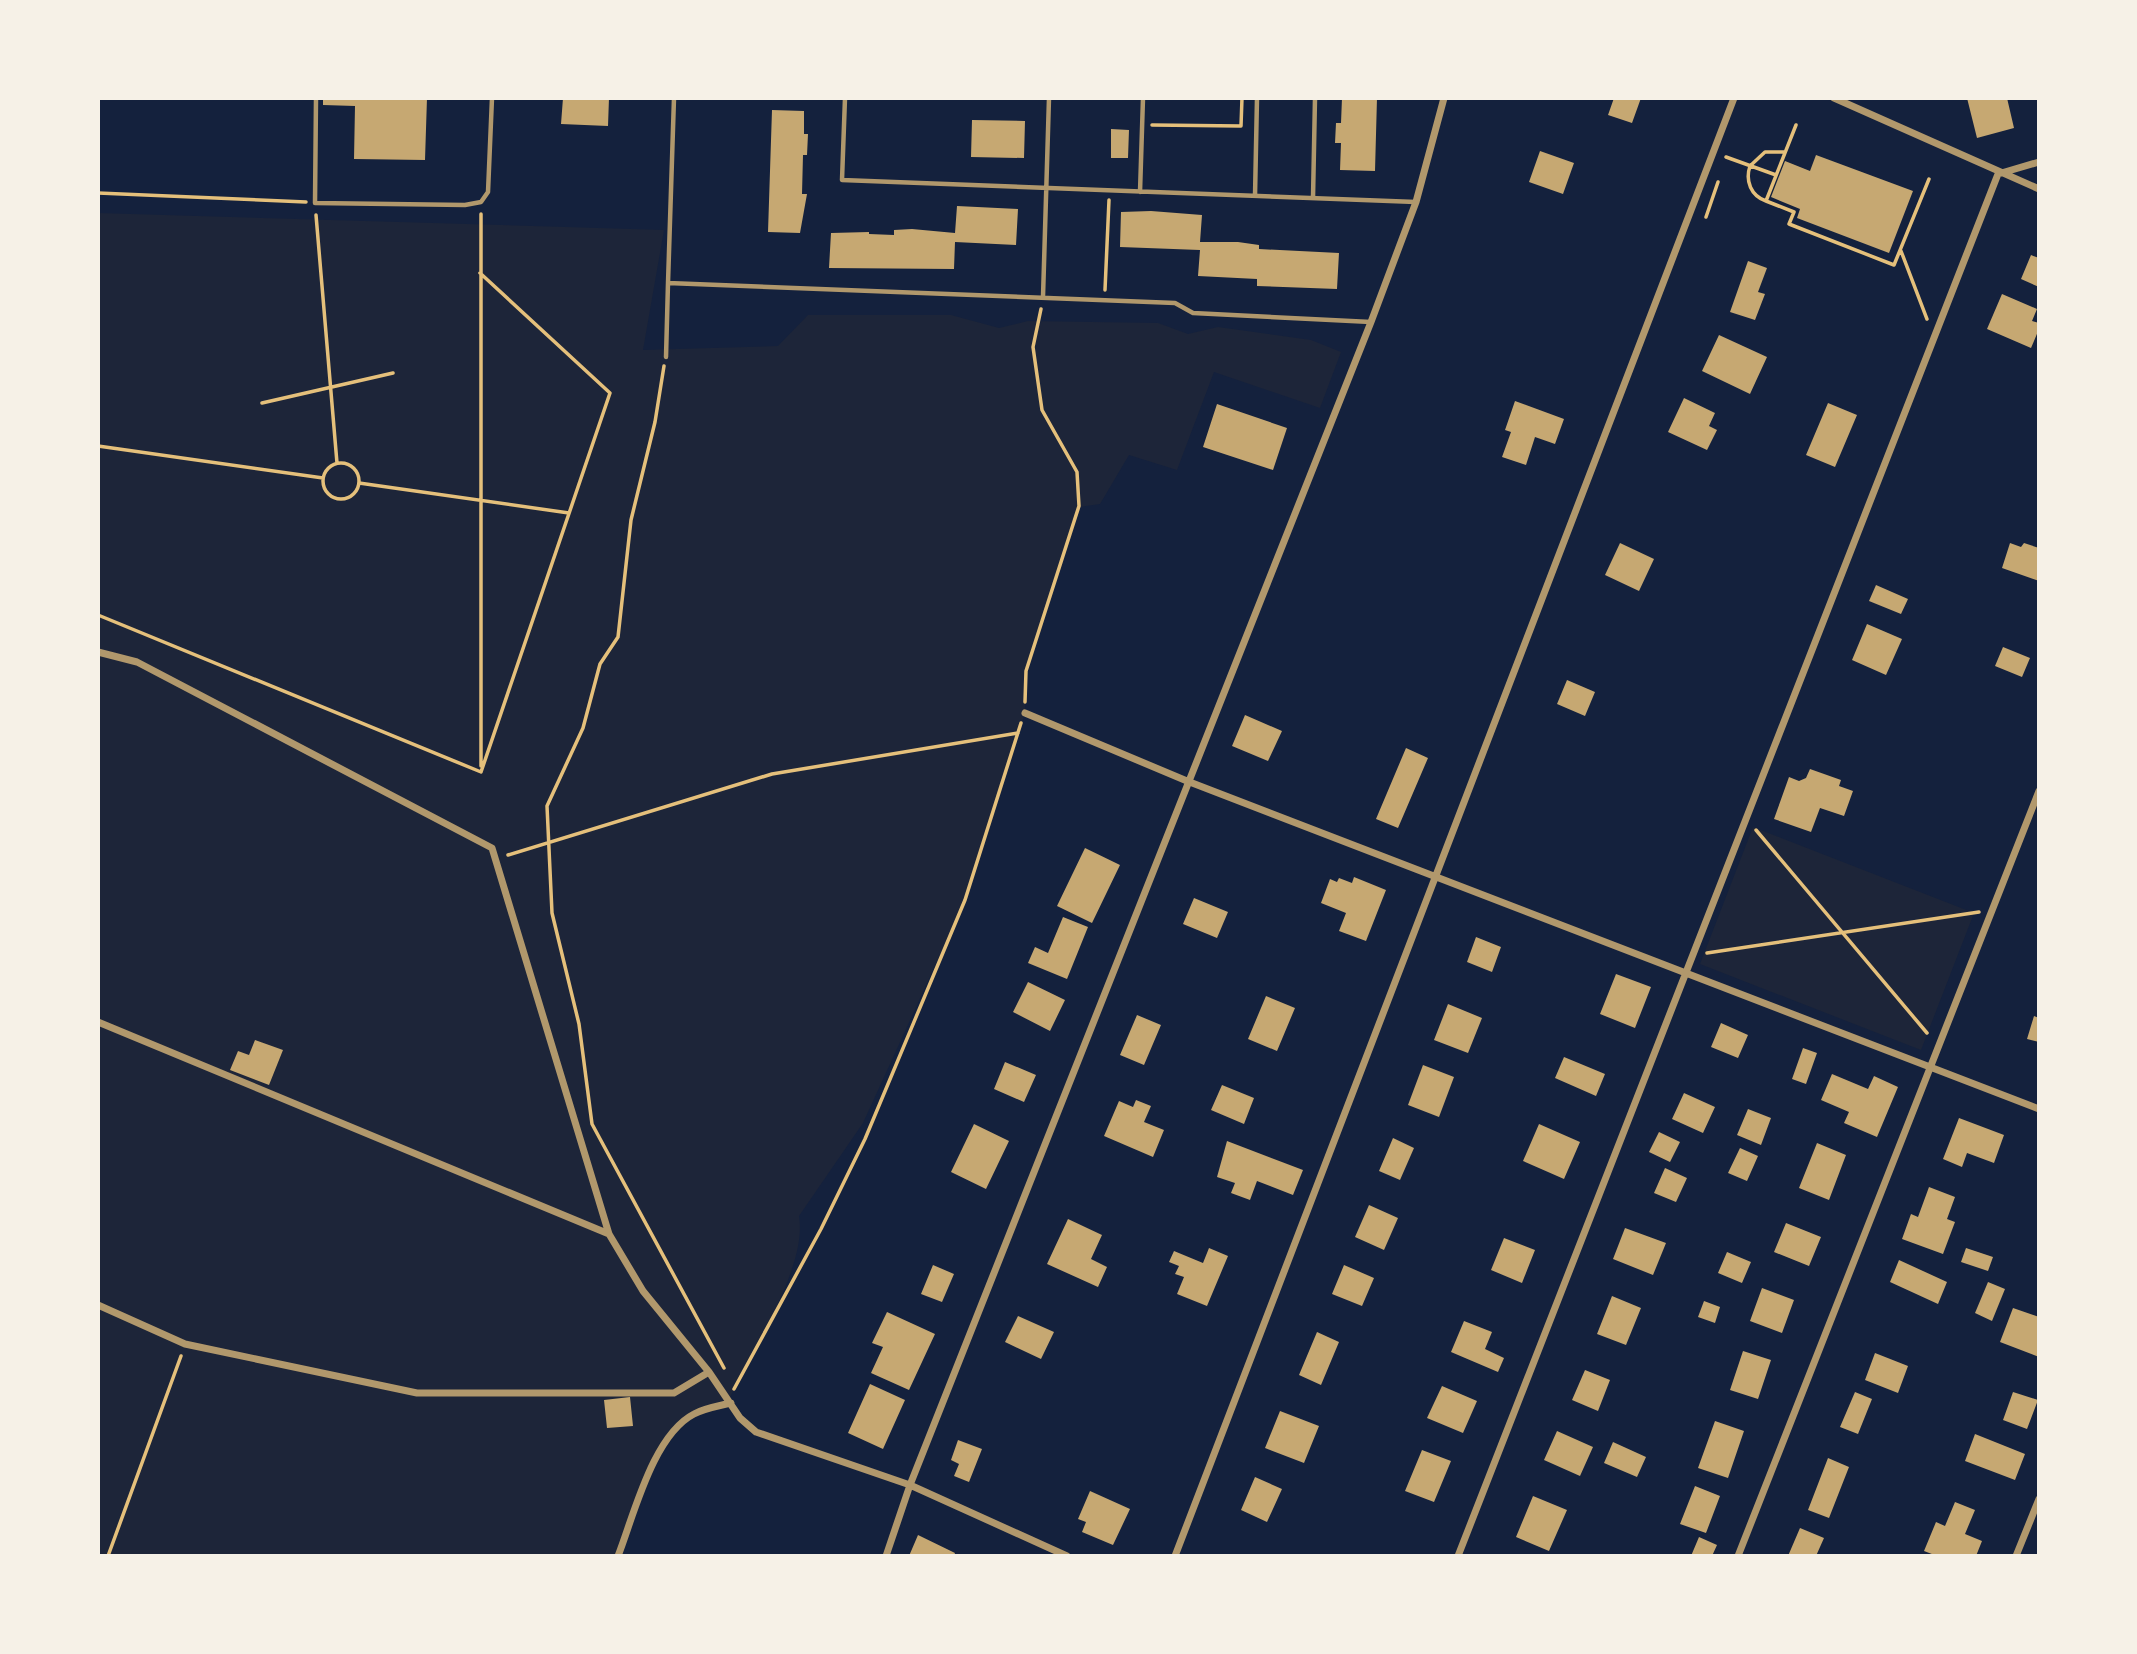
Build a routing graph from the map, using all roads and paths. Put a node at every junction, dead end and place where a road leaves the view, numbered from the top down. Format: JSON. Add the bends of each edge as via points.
{"nodes":[{"id":1,"x":316,"y":98,"type":"edge"},
{"id":2,"x":492,"y":98,"type":"edge"},
{"id":3,"x":674,"y":98,"type":"edge"},
{"id":4,"x":845,"y":98,"type":"edge"},
{"id":5,"x":1049,"y":98,"type":"edge"},
{"id":6,"x":1143,"y":98,"type":"edge"},
{"id":7,"x":1242,"y":98,"type":"edge"},
{"id":8,"x":1257,"y":98,"type":"edge"},
{"id":9,"x":1315,"y":98,"type":"edge"},
{"id":10,"x":1444,"y":98,"type":"edge"},
{"id":11,"x":1734,"y":98,"type":"edge"},
{"id":12,"x":1834,"y":98,"type":"edge"},
{"id":13,"x":1142,"y":125,"type":"junction"},
{"id":14,"x":1796,"y":125,"type":"dead end"},
{"id":15,"x":1785,"y":152,"type":"junction"},
{"id":16,"x":1726,"y":158,"type":"dead end"},
{"id":17,"x":2039,"y":162,"type":"edge"},
{"id":18,"x":1750,"y":166,"type":"junction"},
{"id":19,"x":1998,"y":174,"type":"junction"},
{"id":20,"x":1776,"y":176,"type":"junction"},
{"id":21,"x":1929,"y":179,"type":"dead end"},
{"id":22,"x":1046,"y":188,"type":"junction"},
{"id":23,"x":2039,"y":190,"type":"edge"},
{"id":24,"x":1109,"y":191,"type":"junction"},
{"id":25,"x":98,"y":192,"type":"edge"},
{"id":26,"x":1140,"y":192,"type":"junction"},
{"id":27,"x":1255,"y":196,"type":"junction"},
{"id":28,"x":1313,"y":198,"type":"junction"},
{"id":29,"x":1766,"y":201,"type":"junction"},
{"id":30,"x":481,"y":202,"type":"junction"},
{"id":31,"x":1416,"y":202,"type":"junction"},
{"id":32,"x":315,"y":203,"type":"junction"},
{"id":33,"x":1901,"y":249,"type":"junction"},
{"id":34,"x":480,"y":273,"type":"junction"},
{"id":35,"x":668,"y":283,"type":"junction"},
{"id":36,"x":1043,"y":297,"type":"junction"},
{"id":37,"x":1104,"y":300,"type":"junction"},
{"id":38,"x":1371,"y":323,"type":"junction"},
{"id":39,"x":1934,"y":337,"type":"junction"},
{"id":40,"x":666,"y":357,"type":"joint"},
{"id":41,"x":393,"y":373,"type":"dead end"},
{"id":42,"x":330,"y":387,"type":"junction"},
{"id":43,"x":262,"y":403,"type":"dead end"},
{"id":44,"x":98,"y":446,"type":"edge"},
{"id":45,"x":337,"y":463,"type":"junction"},
{"id":46,"x":323,"y":478,"type":"junction"},
{"id":47,"x":359,"y":483,"type":"junction"},
{"id":48,"x":481,"y":499,"type":"junction"},
{"id":49,"x":569,"y":513,"type":"junction"},
{"id":50,"x":98,"y":615,"type":"edge"},
{"id":51,"x":98,"y":652,"type":"edge"},
{"id":52,"x":1024,"y":713,"type":"junction"},
{"id":53,"x":1018,"y":733,"type":"junction"},
{"id":54,"x":481,"y":772,"type":"junction"},
{"id":55,"x":1187,"y":781,"type":"junction"},
{"id":56,"x":2039,"y":791,"type":"edge"},
{"id":57,"x":1745,"y":817,"type":"junction"},
{"id":58,"x":549,"y":842,"type":"junction"},
{"id":59,"x":496,"y":859,"type":"junction"},
{"id":60,"x":1435,"y":876,"type":"junction"},
{"id":61,"x":1994,"y":906,"type":"junction"},
{"id":62,"x":1843,"y":933,"type":"junction"},
{"id":63,"x":1692,"y":955,"type":"junction"},
{"id":64,"x":1685,"y":973,"type":"junction"},
{"id":65,"x":98,"y":1022,"type":"edge"},
{"id":66,"x":1927,"y":1033,"type":"dead end"},
{"id":67,"x":1932,"y":1068,"type":"junction"},
{"id":68,"x":2039,"y":1109,"type":"edge"},
{"id":69,"x":609,"y":1234,"type":"junction"},
{"id":70,"x":98,"y":1305,"type":"edge"},
{"id":71,"x":185,"y":1344,"type":"junction"},
{"id":72,"x":709,"y":1372,"type":"junction"},
{"id":73,"x":727,"y":1373,"type":"dead end"},
{"id":74,"x":730,"y":1382,"type":"dead end"},
{"id":75,"x":730,"y":1402,"type":"junction"},
{"id":76,"x":910,"y":1485,"type":"junction"},
{"id":77,"x":2039,"y":1499,"type":"edge"},
{"id":78,"x":108,"y":1556,"type":"edge"},
{"id":79,"x":618,"y":1556,"type":"edge"},
{"id":80,"x":886,"y":1556,"type":"edge"},
{"id":81,"x":1067,"y":1556,"type":"edge"},
{"id":82,"x":1175,"y":1556,"type":"edge"},
{"id":83,"x":1458,"y":1556,"type":"edge"},
{"id":84,"x":1738,"y":1556,"type":"edge"},
{"id":85,"x":2016,"y":1556,"type":"edge"}],
"edges":[{"from":1,"to":32,"type":"lane"},
{"from":2,"to":30,"type":"lane","via":[[490,184]]},
{"from":3,"to":35,"type":"lane"},
{"from":4,"to":22,"type":"lane","via":[[842,180]]},
{"from":5,"to":22,"type":"lane"},
{"from":6,"to":13,"type":"lane"},
{"from":7,"to":13,"type":"path","via":[[1241,126]]},
{"from":8,"to":27,"type":"lane"},
{"from":9,"to":28,"type":"lane"},
{"from":10,"to":31,"type":"street"},
{"from":11,"to":60,"type":"street"},
{"from":12,"to":19,"type":"street"},
{"from":13,"to":26,"type":"lane"},
{"from":14,"to":15,"type":"path"},
{"from":15,"to":18,"type":"path","via":[[1765,152]]},
{"from":15,"to":20,"type":"path"},
{"from":16,"to":18,"type":"path"},
{"from":17,"to":19,"type":"street"},
{"from":18,"to":20,"type":"path"},
{"from":18,"to":29,"type":"path","via":[[1750,187]]},
{"from":19,"to":23,"type":"street"},
{"from":19,"to":39,"type":"street"},
{"from":20,"to":29,"type":"path"},
{"from":21,"to":33,"type":"path"},
{"from":22,"to":24,"type":"lane"},
{"from":22,"to":36,"type":"lane"},
{"from":24,"to":26,"type":"lane"},
{"from":24,"to":37,"type":"path"},
{"from":25,"to":32,"type":"path"},
{"from":26,"to":27,"type":"lane"},
{"from":27,"to":28,"type":"lane"},
{"from":28,"to":31,"type":"lane"},
{"from":29,"to":33,"type":"path","via":[[1794,212],[1789,224],[1894,265]]},
{"from":30,"to":32,"type":"lane"},
{"from":30,"to":34,"type":"path"},
{"from":31,"to":38,"type":"street"},
{"from":32,"to":42,"type":"path"},
{"from":33,"to":39,"type":"path"},
{"from":34,"to":48,"type":"path"},
{"from":34,"to":49,"type":"path","via":[[610,393]]},
{"from":35,"to":36,"type":"lane"},
{"from":35,"to":40,"type":"lane"},
{"from":36,"to":37,"type":"lane"},
{"from":36,"to":52,"type":"path","via":[[1033,346],[1042,410],[1077,472],[1080,506],[1026,671]]},
{"from":37,"to":38,"type":"lane","via":[[1175,303],[1193,313]]},
{"from":38,"to":55,"type":"street"},
{"from":39,"to":57,"type":"street"},
{"from":40,"to":58,"type":"path","via":[[631,520],[618,637],[600,664],[583,728],[547,806]]},
{"from":41,"to":42,"type":"path"},
{"from":42,"to":43,"type":"path"},
{"from":42,"to":45,"type":"path"},
{"from":44,"to":46,"type":"path"},
{"from":45,"to":46,"type":"path","via":[[327,468]]},
{"from":45,"to":47,"type":"path","via":[[353,467]]},
{"from":46,"to":47,"type":"path","via":[[328,494],[339,499],[355,493]]},
{"from":47,"to":48,"type":"path"},
{"from":48,"to":49,"type":"path"},
{"from":48,"to":54,"type":"path"},
{"from":49,"to":54,"type":"path"},
{"from":50,"to":54,"type":"path"},
{"from":51,"to":59,"type":"street","via":[[137,662],[492,848]]},
{"from":52,"to":53,"type":"path"},
{"from":52,"to":55,"type":"street"},
{"from":53,"to":58,"type":"path","via":[[772,774]]},
{"from":53,"to":75,"type":"path","via":[[965,900],[864,1139],[821,1228],[740,1374]]},
{"from":55,"to":60,"type":"street"},
{"from":55,"to":76,"type":"street"},
{"from":56,"to":61,"type":"street"},
{"from":57,"to":62,"type":"path"},
{"from":57,"to":63,"type":"street"},
{"from":58,"to":59,"type":"path"},
{"from":58,"to":73,"type":"path","via":[[552,914],[579,1024],[592,1124]]},
{"from":59,"to":69,"type":"street"},
{"from":60,"to":64,"type":"street"},
{"from":60,"to":82,"type":"street"},
{"from":61,"to":62,"type":"path"},
{"from":61,"to":67,"type":"street"},
{"from":62,"to":63,"type":"path"},
{"from":62,"to":66,"type":"path"},
{"from":63,"to":64,"type":"street"},
{"from":64,"to":67,"type":"street"},
{"from":64,"to":83,"type":"street"},
{"from":65,"to":69,"type":"street"},
{"from":67,"to":68,"type":"street"},
{"from":67,"to":84,"type":"street"},
{"from":69,"to":72,"type":"street","via":[[643,1291]]},
{"from":70,"to":71,"type":"street"},
{"from":71,"to":72,"type":"street","via":[[417,1393],[674,1393]]},
{"from":71,"to":78,"type":"path"},
{"from":72,"to":75,"type":"street"},
{"from":74,"to":75,"type":"path"},
{"from":75,"to":76,"type":"street","via":[[756,1432]]},
{"from":75,"to":79,"type":"street","via":[[695,1413],[671,1433]]},
{"from":76,"to":80,"type":"street"},
{"from":76,"to":81,"type":"street"},
{"from":77,"to":85,"type":"street"}]}
